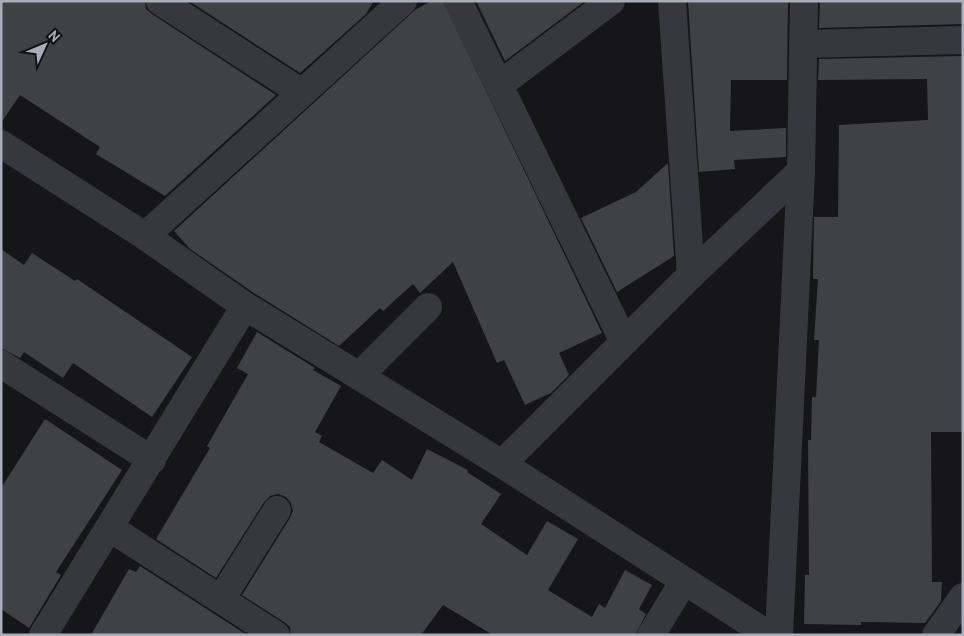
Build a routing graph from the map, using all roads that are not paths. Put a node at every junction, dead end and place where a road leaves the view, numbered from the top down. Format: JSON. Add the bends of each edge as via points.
{"nodes":[{"id":1,"x":160,"y":1,"type":"edge"},
{"id":2,"x":403,"y":1,"type":"edge"},
{"id":3,"x":458,"y":1,"type":"edge"},
{"id":4,"x":611,"y":1,"type":"edge"},
{"id":5,"x":672,"y":1,"type":"edge"},
{"id":6,"x":804,"y":1,"type":"edge"},
{"id":7,"x":963,"y":40,"type":"edge"},
{"id":8,"x":803,"y":44,"type":"junction"},
{"id":9,"x":499,"y":85,"type":"junction"},
{"id":10,"x":302,"y":93,"type":"junction"},
{"id":11,"x":1,"y":144,"type":"edge"},
{"id":12,"x":801,"y":171,"type":"junction"},
{"id":13,"x":145,"y":236,"type":"junction"},
{"id":14,"x":691,"y":276,"type":"junction"},
{"id":15,"x":245,"y":306,"type":"junction"},
{"id":16,"x":428,"y":308,"type":"dead end"},
{"id":17,"x":624,"y":342,"type":"junction"},
{"id":18,"x":1,"y":364,"type":"edge"},
{"id":19,"x":359,"y":376,"type":"junction"},
{"id":20,"x":152,"y":460,"type":"junction"},
{"id":21,"x":502,"y":464,"type":"junction"},
{"id":22,"x":277,"y":510,"type":"dead end"},
{"id":23,"x":110,"y":528,"type":"junction"},
{"id":24,"x":684,"y":581,"type":"junction"},
{"id":25,"x":963,"y":597,"type":"edge"},
{"id":26,"x":220,"y":599,"type":"junction"},
{"id":27,"x":44,"y":635,"type":"edge"},
{"id":28,"x":276,"y":635,"type":"edge"},
{"id":29,"x":651,"y":635,"type":"edge"},
{"id":30,"x":769,"y":635,"type":"edge"},
{"id":31,"x":779,"y":635,"type":"edge"},
{"id":32,"x":936,"y":635,"type":"edge"}],
"edges":[{"from":1,"to":10,"type":"street"},
{"from":2,"to":10,"type":"street"},
{"from":3,"to":9,"type":"street"},
{"from":4,"to":9,"type":"street"},
{"from":5,"to":14,"type":"street"},
{"from":6,"to":8,"type":"street"},
{"from":7,"to":8,"type":"street"},
{"from":8,"to":12,"type":"street"},
{"from":9,"to":17,"type":"street"},
{"from":10,"to":13,"type":"street"},
{"from":11,"to":13,"type":"street"},
{"from":12,"to":14,"type":"street"},
{"from":12,"to":31,"type":"street"},
{"from":13,"to":15,"type":"street"},
{"from":14,"to":17,"type":"street"},
{"from":15,"to":19,"type":"street"},
{"from":15,"to":20,"type":"street"},
{"from":16,"to":19,"type":"street"},
{"from":17,"to":21,"type":"street"},
{"from":18,"to":20,"type":"street"},
{"from":19,"to":21,"type":"street"},
{"from":20,"to":23,"type":"street"},
{"from":21,"to":24,"type":"street"},
{"from":22,"to":26,"type":"street"},
{"from":23,"to":26,"type":"street"},
{"from":23,"to":27,"type":"street"},
{"from":24,"to":29,"type":"street"},
{"from":24,"to":30,"type":"street"},
{"from":25,"to":32,"type":"street"},
{"from":26,"to":28,"type":"street"}]}
